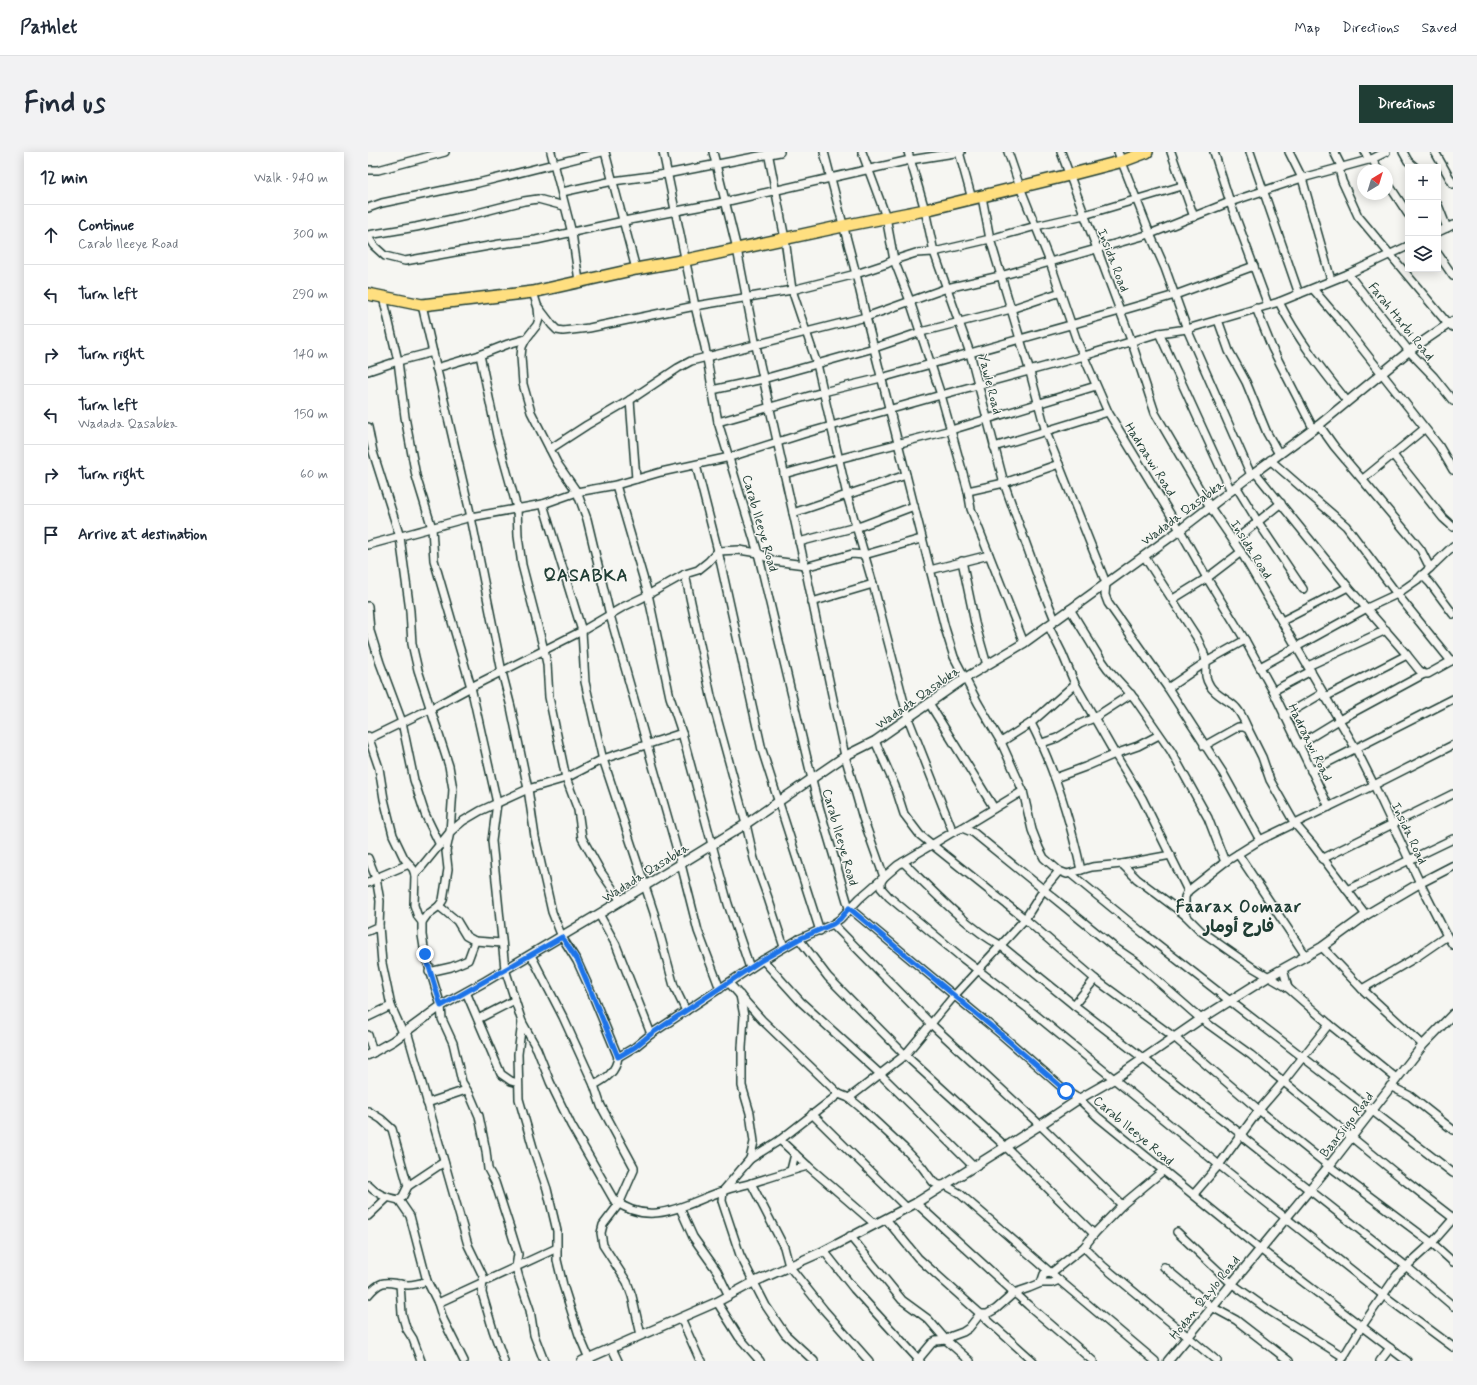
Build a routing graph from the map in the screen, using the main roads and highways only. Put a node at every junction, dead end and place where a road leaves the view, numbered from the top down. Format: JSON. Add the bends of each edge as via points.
{"nodes":[{"id":1,"x":1147,"y":152,"type":"edge"},
{"id":2,"x":1121,"y":157,"type":"edge"},
{"id":3,"x":368,"y":294,"type":"edge"}],
"edges":[{"from":1,"to":2,"type":"highway"},
{"from":2,"to":3,"type":"highway","via":[[1070,176],[925,210],[533,292],[422,306]]}]}
